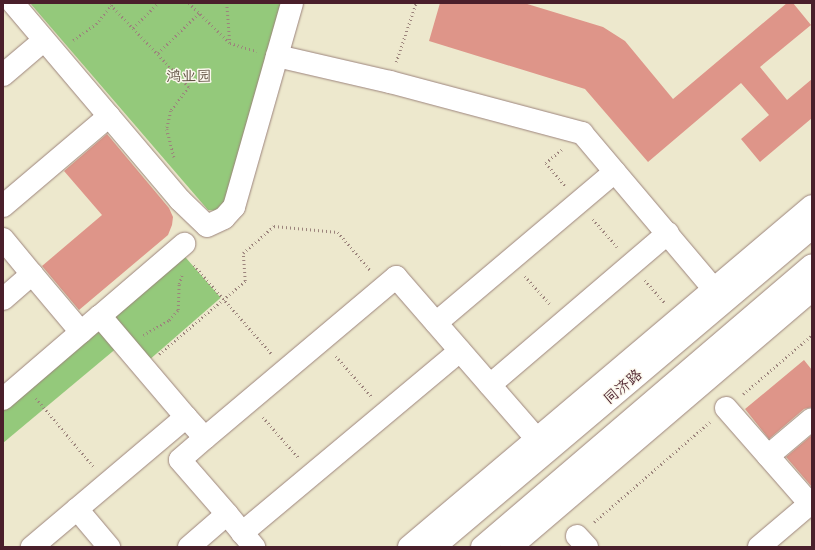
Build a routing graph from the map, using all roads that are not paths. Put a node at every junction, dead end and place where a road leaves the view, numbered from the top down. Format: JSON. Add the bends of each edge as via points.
{"nodes":[{"id":1,"x":13,"y":3,"type":"edge"},
{"id":2,"x":292,"y":3,"type":"edge"},
{"id":3,"x":36,"y":47,"type":"dead end"},
{"id":4,"x":277,"y":56,"type":"junction"},
{"id":5,"x":3,"y":75,"type":"edge"},
{"id":6,"x":109,"y":116,"type":"junction"},
{"id":7,"x":615,"y":172,"type":"junction"},
{"id":8,"x":3,"y":206,"type":"edge"},
{"id":9,"x":812,"y":206,"type":"edge"},
{"id":10,"x":812,"y":227,"type":"edge"},
{"id":11,"x":668,"y":233,"type":"junction"},
{"id":12,"x":3,"y":239,"type":"edge"},
{"id":13,"x":184,"y":250,"type":"road end"},
{"id":14,"x":812,"y":265,"type":"edge"},
{"id":15,"x":32,"y":274,"type":"junction"},
{"id":16,"x":714,"y":288,"type":"junction"},
{"id":17,"x":812,"y":290,"type":"edge"},
{"id":18,"x":3,"y":299,"type":"edge"},
{"id":19,"x":100,"y":316,"type":"junction"},
{"id":20,"x":436,"y":323,"type":"junction"},
{"id":21,"x":81,"y":332,"type":"junction"},
{"id":22,"x":460,"y":351,"type":"junction"},
{"id":23,"x":490,"y":385,"type":"junction"},
{"id":24,"x":10,"y":390,"type":"edge"},
{"id":25,"x":726,"y":408,"type":"road end"},
{"id":26,"x":186,"y":416,"type":"junction"},
{"id":27,"x":812,"y":418,"type":"edge"},
{"id":28,"x":161,"y":438,"type":"junction"},
{"id":29,"x":205,"y":438,"type":"junction"},
{"id":30,"x":537,"y":439,"type":"junction"},
{"id":31,"x":768,"y":456,"type":"junction"},
{"id":32,"x":180,"y":460,"type":"junction"},
{"id":33,"x":811,"y":503,"type":"edge"},
{"id":34,"x":77,"y":509,"type":"junction"},
{"id":35,"x":227,"y":514,"type":"junction"},
{"id":36,"x":248,"y":540,"type":"edge"},
{"id":37,"x":32,"y":547,"type":"edge"},
{"id":38,"x":109,"y":547,"type":"edge"},
{"id":39,"x":189,"y":547,"type":"edge"},
{"id":40,"x":409,"y":547,"type":"edge"},
{"id":41,"x":434,"y":547,"type":"edge"},
{"id":42,"x":482,"y":547,"type":"edge"},
{"id":43,"x":512,"y":547,"type":"edge"},
{"id":44,"x":759,"y":547,"type":"edge"}],
"edges":[{"from":1,"to":6,"type":"main road"},
{"from":2,"to":4,"type":"main road"},
{"from":3,"to":5,"type":"main road"},
{"from":4,"to":6,"type":"main road","via":[[234,207],[214,225],[207,226],[200,222]]},
{"from":4,"to":7,"type":"main road","via":[[390,82],[582,132]]},
{"from":6,"to":8,"type":"main road"},
{"from":7,"to":11,"type":"main road"},
{"from":7,"to":20,"type":"main road"},
{"from":9,"to":16,"type":"main road"},
{"from":10,"to":41,"type":"main road","name":"同济路"},
{"from":11,"to":16,"type":"main road"},
{"from":11,"to":23,"type":"main road"},
{"from":12,"to":15,"type":"main road"},
{"from":13,"to":19,"type":"main road"},
{"from":14,"to":42,"type":"main road","name":"同济路"},
{"from":15,"to":18,"type":"main road"},
{"from":15,"to":21,"type":"main road"},
{"from":16,"to":30,"type":"main road"},
{"from":17,"to":43,"type":"main road"},
{"from":19,"to":21,"type":"main road"},
{"from":19,"to":26,"type":"main road"},
{"from":20,"to":22,"type":"main road"},
{"from":20,"to":29,"type":"main road","via":[[396,277]]},
{"from":21,"to":24,"type":"main road"},
{"from":22,"to":23,"type":"main road"},
{"from":22,"to":36,"type":"main road","via":[[312,474]]},
{"from":23,"to":30,"type":"main road"},
{"from":25,"to":31,"type":"main road"},
{"from":26,"to":28,"type":"main road"},
{"from":26,"to":29,"type":"main road"},
{"from":27,"to":31,"type":"main road"},
{"from":28,"to":32,"type":"main road"},
{"from":28,"to":34,"type":"main road"},
{"from":29,"to":32,"type":"main road"},
{"from":30,"to":40,"type":"main road"},
{"from":31,"to":33,"type":"main road"},
{"from":32,"to":35,"type":"main road"},
{"from":33,"to":44,"type":"main road"},
{"from":34,"to":37,"type":"main road"},
{"from":34,"to":38,"type":"main road"},
{"from":35,"to":36,"type":"main road"},
{"from":35,"to":39,"type":"main road"}]}
